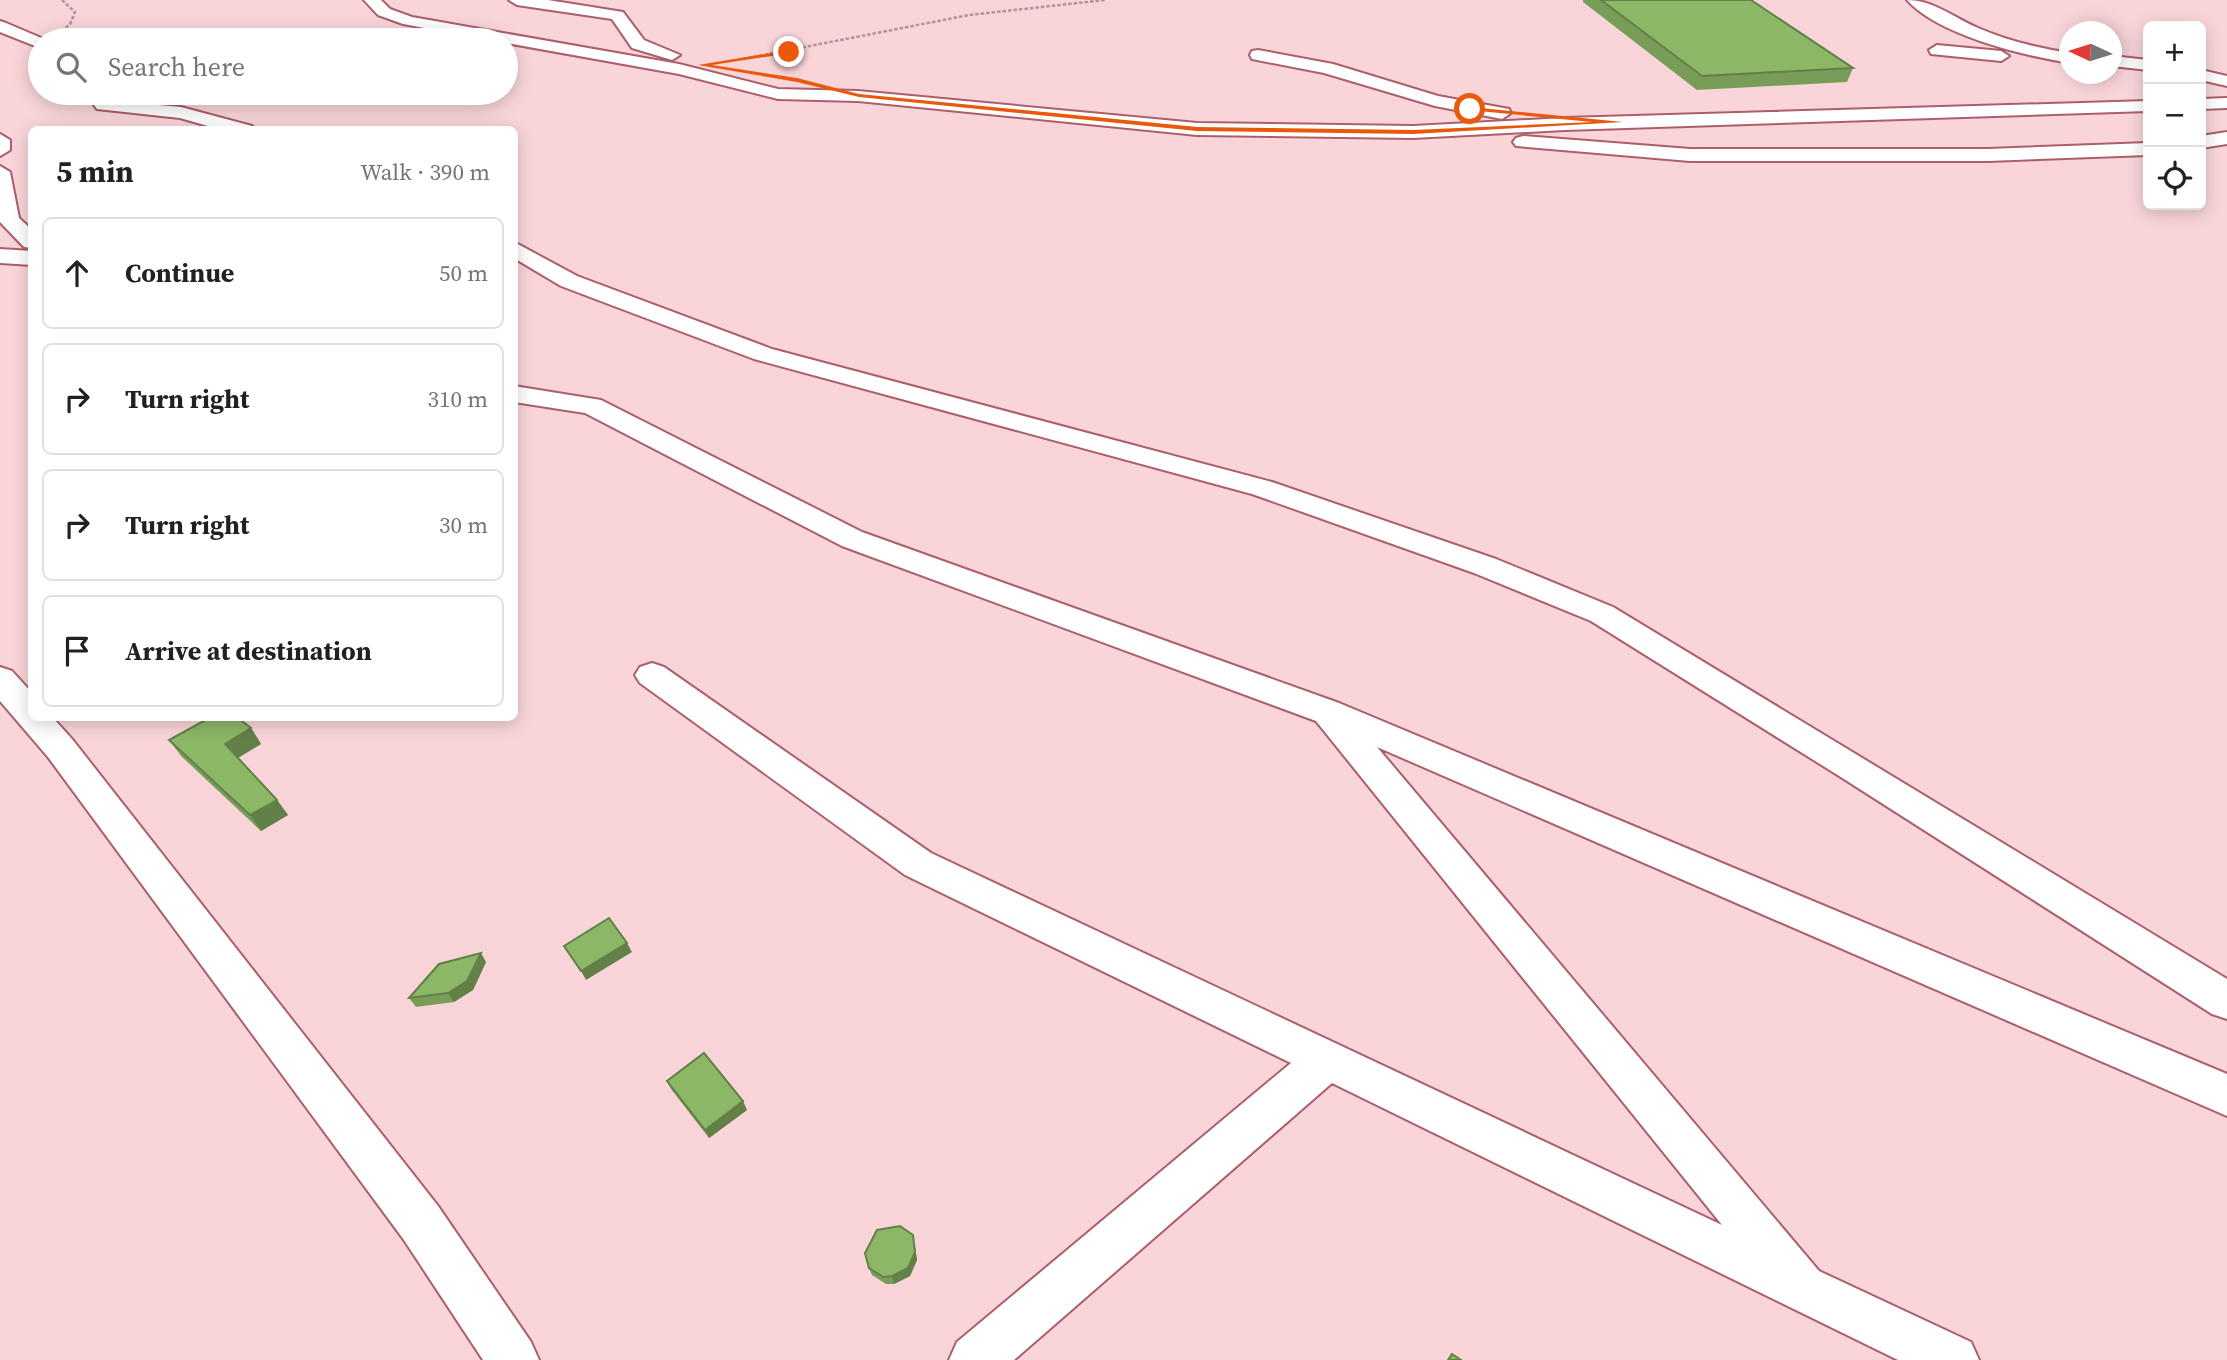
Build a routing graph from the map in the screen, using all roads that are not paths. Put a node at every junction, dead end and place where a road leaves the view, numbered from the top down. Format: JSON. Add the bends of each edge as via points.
{"nodes":[{"id":1,"x":372,"y":0,"type":"edge"},
{"id":2,"x":517,"y":0,"type":"edge"},
{"id":3,"x":1915,"y":0,"type":"edge"},
{"id":4,"x":0,"y":26,"type":"edge"},
{"id":5,"x":448,"y":28,"type":"edge"},
{"id":6,"x":28,"y":38,"type":"edge"},
{"id":7,"x":518,"y":40,"type":"edge"},
{"id":8,"x":1937,"y":50,"type":"dead end"},
{"id":9,"x":1258,"y":55,"type":"dead end"},
{"id":10,"x":2059,"y":56,"type":"edge"},
{"id":11,"x":2059,"y":57,"type":"edge"},
{"id":12,"x":2122,"y":62,"type":"edge"},
{"id":13,"x":2143,"y":64,"type":"edge"},
{"id":14,"x":2206,"y":76,"type":"edge"},
{"id":15,"x":2227,"y":81,"type":"edge"},
{"id":16,"x":859,"y":96,"type":"junction"},
{"id":17,"x":2227,"y":103,"type":"edge"},
{"id":18,"x":2206,"y":104,"type":"edge"},
{"id":19,"x":97,"y":105,"type":"edge"},
{"id":20,"x":132,"y":105,"type":"edge"},
{"id":21,"x":2143,"y":106,"type":"edge"},
{"id":22,"x":2143,"y":114,"type":"edge"},
{"id":23,"x":1620,"y":122,"type":"junction"},
{"id":24,"x":99,"y":126,"type":"edge"},
{"id":25,"x":230,"y":126,"type":"edge"},
{"id":26,"x":1413,"y":132,"type":"junction"},
{"id":27,"x":2227,"y":138,"type":"edge"},
{"id":28,"x":0,"y":140,"type":"edge"},
{"id":29,"x":2206,"y":141,"type":"edge"},
{"id":30,"x":2143,"y":149,"type":"edge"},
{"id":31,"x":0,"y":150,"type":"edge"},
{"id":32,"x":2040,"y":154,"type":"junction"},
{"id":33,"x":1,"y":181,"type":"edge"},
{"id":34,"x":28,"y":238,"type":"edge"},
{"id":35,"x":518,"y":250,"type":"edge"},
{"id":36,"x":0,"y":256,"type":"edge"},
{"id":37,"x":28,"y":258,"type":"edge"},
{"id":38,"x":518,"y":395,"type":"edge"},
{"id":39,"x":652,"y":675,"type":"dead end"},
{"id":40,"x":0,"y":679,"type":"edge"},
{"id":41,"x":28,"y":712,"type":"edge"},
{"id":42,"x":1327,"y":712,"type":"junction"},
{"id":43,"x":36,"y":721,"type":"edge"},
{"id":44,"x":2227,"y":1001,"type":"edge"},
{"id":45,"x":1327,"y":1060,"type":"junction"},
{"id":46,"x":2227,"y":1095,"type":"edge"},
{"id":47,"x":1805,"y":1289,"type":"junction"},
{"id":48,"x":513,"y":1360,"type":"edge"},
{"id":49,"x":975,"y":1360,"type":"edge"},
{"id":50,"x":1953,"y":1360,"type":"edge"}],
"edges":[{"from":1,"to":5,"type":"street","via":[[384,12]]},
{"from":2,"to":16,"type":"street","via":[[617,15],[638,44],[701,65],[797,80]]},
{"from":3,"to":10,"type":"street","via":[[1991,41]]},
{"from":4,"to":6,"type":"street"},
{"from":7,"to":16,"type":"street","via":[[679,69],[778,94]]},
{"from":8,"to":11,"type":"street"},
{"from":9,"to":23,"type":"street","via":[[1327,68],[1470,109]]},
{"from":12,"to":13,"type":"street"},
{"from":14,"to":15,"type":"street"},
{"from":16,"to":26,"type":"street","via":[[1197,129]]},
{"from":17,"to":18,"type":"street"},
{"from":19,"to":24,"type":"street"},
{"from":20,"to":25,"type":"street"},
{"from":21,"to":23,"type":"street"},
{"from":22,"to":32,"type":"street","via":[[2104,129],[2078,146]]},
{"from":23,"to":26,"type":"street"},
{"from":26,"to":32,"type":"street","via":[[1690,155]]},
{"from":27,"to":29,"type":"street"},
{"from":28,"to":31,"type":"street"},
{"from":30,"to":32,"type":"street"},
{"from":33,"to":34,"type":"street","via":[[9,220]]},
{"from":35,"to":44,"type":"street","via":[[569,281],[763,355],[1262,488],[1485,566],[1602,614]]},
{"from":36,"to":37,"type":"street"},
{"from":38,"to":42,"type":"street","via":[[592,406],[852,539]]},
{"from":39,"to":45,"type":"street","via":[[918,864]]},
{"from":40,"to":41,"type":"street"},
{"from":42,"to":46,"type":"street"},
{"from":42,"to":47,"type":"street"},
{"from":43,"to":48,"type":"street","via":[[421,1223]]},
{"from":45,"to":47,"type":"street"},
{"from":45,"to":49,"type":"street"},
{"from":47,"to":50,"type":"street"}]}
